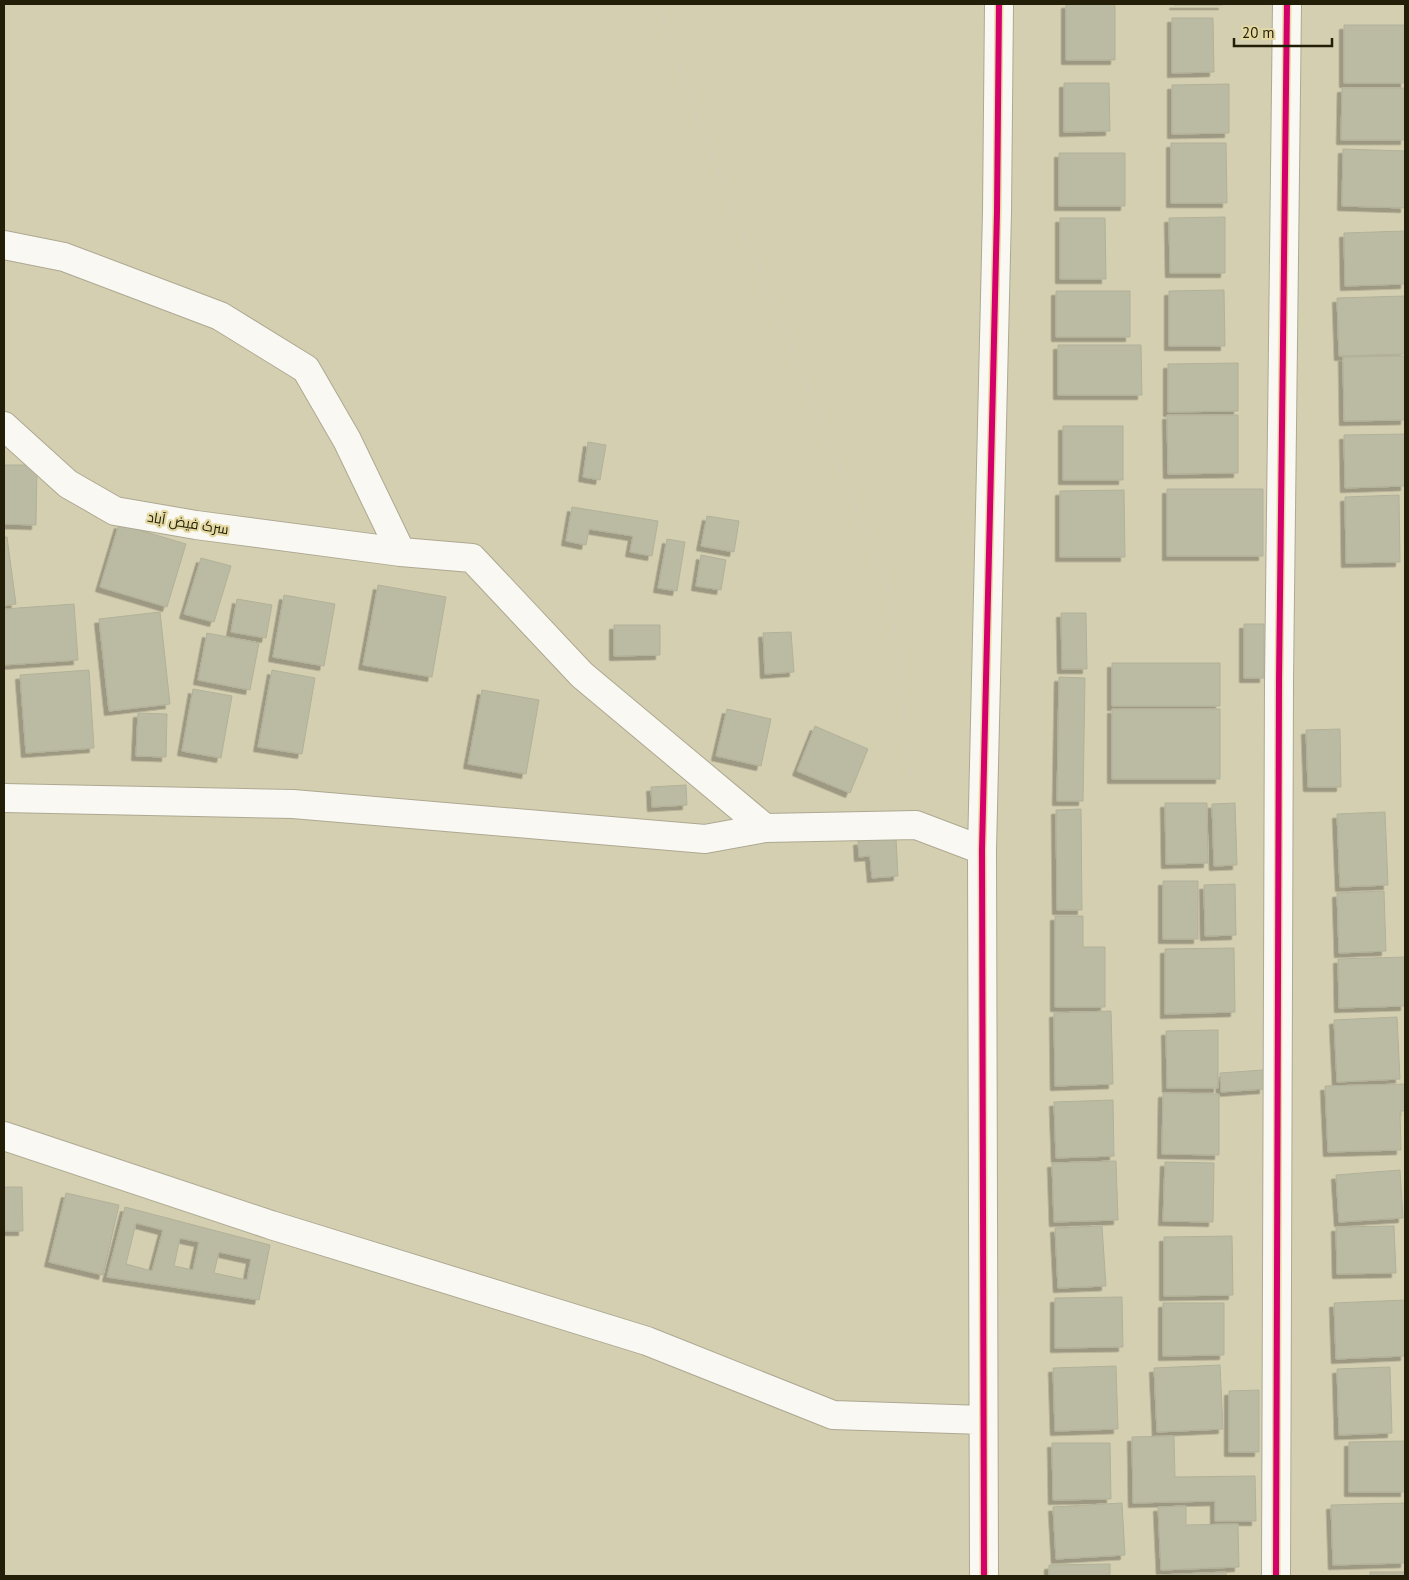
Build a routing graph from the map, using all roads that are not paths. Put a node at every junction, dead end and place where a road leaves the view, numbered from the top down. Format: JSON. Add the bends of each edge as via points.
{"nodes":[{"id":1,"x":999,"y":4,"type":"edge"},
{"id":2,"x":1287,"y":4,"type":"edge"},
{"id":3,"x":4,"y":244,"type":"edge"},
{"id":4,"x":4,"y":426,"type":"edge"},
{"id":5,"x":401,"y":552,"type":"junction"},
{"id":6,"x":4,"y":798,"type":"edge"},
{"id":7,"x":765,"y":828,"type":"junction"},
{"id":8,"x":982,"y":850,"type":"junction"},
{"id":9,"x":4,"y":1136,"type":"edge"},
{"id":10,"x":983,"y":1420,"type":"junction"},
{"id":11,"x":984,"y":1576,"type":"edge"},
{"id":12,"x":1276,"y":1576,"type":"edge"}],
"edges":[{"from":1,"to":8,"type":"street"},
{"from":2,"to":12,"type":"street","via":[[1279,680]]},
{"from":3,"to":5,"type":"street","via":[[64,257],[220,316],[306,369],[347,440]]},
{"from":4,"to":5,"type":"street","name":"سرک فيض آباد","via":[[68,484],[115,511]]},
{"from":5,"to":7,"type":"street","name":"سرک فيض آباد","via":[[472,558],[582,674]]},
{"from":6,"to":7,"type":"street","via":[[293,804],[705,839]]},
{"from":7,"to":8,"type":"street","via":[[916,825]]},
{"from":8,"to":10,"type":"street"},
{"from":9,"to":10,"type":"street","via":[[272,1225],[647,1341],[833,1415]]},
{"from":10,"to":11,"type":"street"}]}
